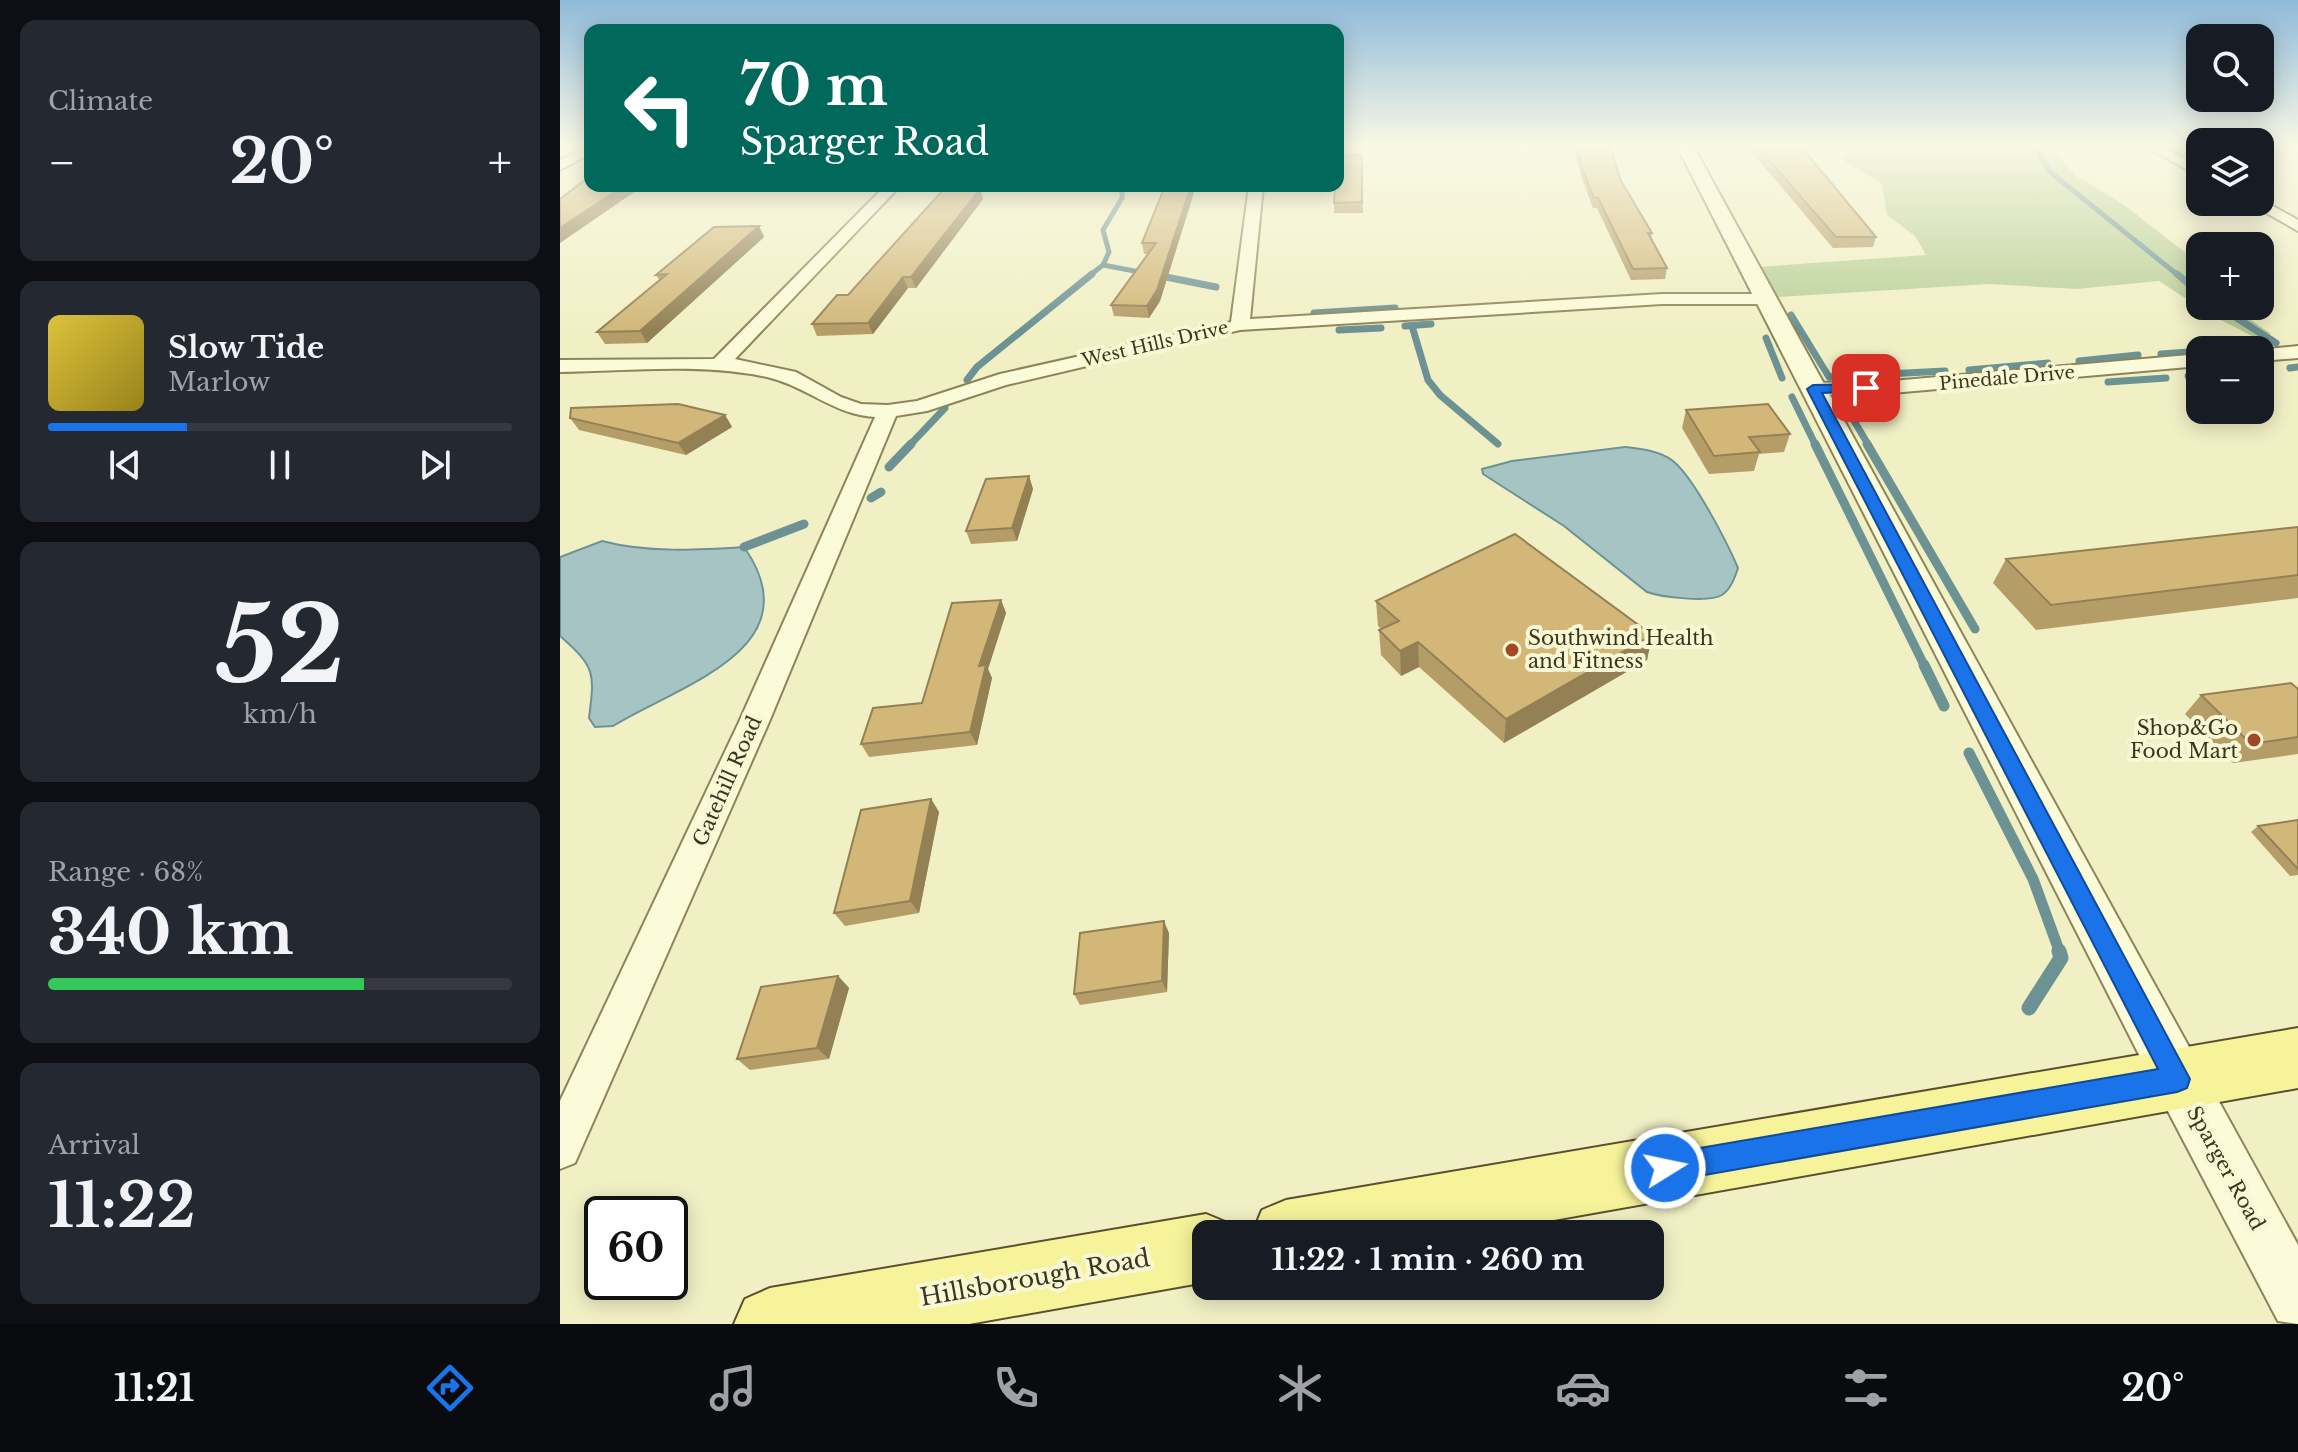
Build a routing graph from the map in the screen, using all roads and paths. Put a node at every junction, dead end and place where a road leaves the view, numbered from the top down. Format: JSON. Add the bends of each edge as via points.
{"nodes":[{"id":1,"x":874,"y":206,"type":"edge"},
{"id":2,"x":1254,"y":206,"type":"edge"},
{"id":3,"x":1717,"y":206,"type":"edge"},
{"id":4,"x":2274,"y":213,"type":"edge"},
{"id":5,"x":2298,"y":226,"type":"edge"},
{"id":6,"x":1766,"y":299,"type":"junction"},
{"id":7,"x":1240,"y":325,"type":"junction"},
{"id":8,"x":2298,"y":352,"type":"edge"},
{"id":9,"x":2274,"y":354,"type":"edge"},
{"id":10,"x":2186,"y":361,"type":"edge"},
{"id":11,"x":721,"y":363,"type":"junction"},
{"id":12,"x":560,"y":366,"type":"edge"},
{"id":13,"x":1813,"y":389,"type":"junction"},
{"id":14,"x":888,"y":411,"type":"junction"},
{"id":15,"x":2298,"y":1058,"type":"edge"},
{"id":16,"x":2177,"y":1079,"type":"junction"},
{"id":17,"x":560,"y":1148,"type":"edge"},
{"id":18,"x":1366,"y":1220,"type":"edge"},
{"id":19,"x":1192,"y":1250,"type":"edge"},
{"id":20,"x":2298,"y":1301,"type":"edge"},
{"id":21,"x":770,"y":1324,"type":"edge"}],
"edges":[{"from":1,"to":11,"type":"street"},
{"from":2,"to":7,"type":"street"},
{"from":3,"to":6,"type":"street","name":"Sparger Road"},
{"from":4,"to":5,"type":"street"},
{"from":6,"to":7,"type":"street","name":"West Hills Drive","via":[[1662,299]]},
{"from":6,"to":13,"type":"street","name":"Sparger Road"},
{"from":7,"to":14,"type":"street","name":"West Hills Drive"},
{"from":8,"to":9,"type":"street"},
{"from":10,"to":13,"type":"street","name":"Pinedale Drive"},
{"from":11,"to":12,"type":"street","name":"West Hills Drive"},
{"from":11,"to":14,"type":"street","name":"West Hills Drive","via":[[789,376],[859,410]]},
{"from":13,"to":16,"type":"street","name":"Sparger Road"},
{"from":14,"to":17,"type":"street","name":"Gatehill Road","via":[[754,722]]},
{"from":15,"to":16,"type":"main road"},
{"from":16,"to":18,"type":"main road"},
{"from":16,"to":20,"type":"street","name":"Sparger Road"},
{"from":19,"to":21,"type":"main road","name":"Hillsborough Road"}]}
